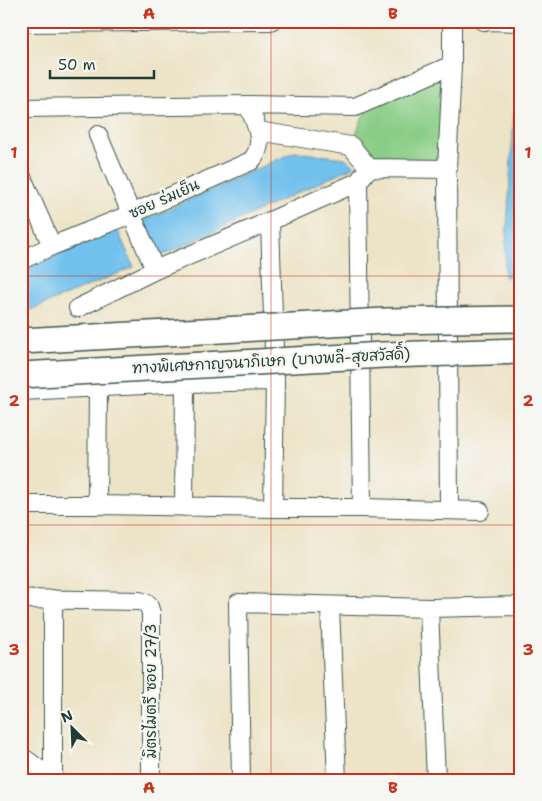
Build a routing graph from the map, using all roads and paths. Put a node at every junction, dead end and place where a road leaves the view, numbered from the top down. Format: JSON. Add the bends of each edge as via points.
{"nodes":[{"id":1,"x":271,"y":21,"type":"edge"},
{"id":2,"x":452,"y":21,"type":"edge"},
{"id":3,"x":483,"y":21,"type":"edge"},
{"id":4,"x":21,"y":22,"type":"edge"},
{"id":5,"x":521,"y":22,"type":"edge"},
{"id":6,"x":452,"y":65,"type":"junction"},
{"id":7,"x":248,"y":105,"type":"junction"},
{"id":8,"x":21,"y":108,"type":"edge"},
{"id":9,"x":258,"y":131,"type":"junction"},
{"id":10,"x":98,"y":135,"type":"dead end"},
{"id":11,"x":447,"y":169,"type":"junction"},
{"id":12,"x":363,"y":175,"type":"junction"},
{"id":13,"x":21,"y":176,"type":"edge"},
{"id":14,"x":131,"y":214,"type":"junction"},
{"id":15,"x":270,"y":221,"type":"junction"},
{"id":16,"x":52,"y":246,"type":"junction"},
{"id":17,"x":21,"y":260,"type":"edge"},
{"id":18,"x":155,"y":270,"type":"junction"},
{"id":19,"x":78,"y":308,"type":"dead end"},
{"id":20,"x":521,"y":319,"type":"edge"},
{"id":21,"x":21,"y":341,"type":"edge"},
{"id":22,"x":521,"y":351,"type":"edge"},
{"id":23,"x":21,"y":375,"type":"edge"},
{"id":24,"x":275,"y":381,"type":"junction"},
{"id":25,"x":185,"y":383,"type":"junction"},
{"id":26,"x":98,"y":387,"type":"junction"},
{"id":27,"x":21,"y":391,"type":"edge"},
{"id":28,"x":21,"y":505,"type":"edge"},
{"id":29,"x":97,"y":505,"type":"junction"},
{"id":30,"x":184,"y":507,"type":"junction"},
{"id":31,"x":273,"y":508,"type":"junction"},
{"id":32,"x":362,"y":508,"type":"junction"},
{"id":33,"x":449,"y":510,"type":"junction"},
{"id":34,"x":480,"y":511,"type":"dead end"},
{"id":35,"x":21,"y":599,"type":"edge"},
{"id":36,"x":53,"y":599,"type":"junction"},
{"id":37,"x":330,"y":606,"type":"junction"},
{"id":38,"x":521,"y":606,"type":"edge"},
{"id":39,"x":429,"y":608,"type":"junction"},
{"id":40,"x":21,"y":756,"type":"edge"},
{"id":41,"x":54,"y":779,"type":"edge"},
{"id":42,"x":151,"y":780,"type":"edge"},
{"id":43,"x":241,"y":780,"type":"edge"},
{"id":44,"x":337,"y":780,"type":"edge"},
{"id":45,"x":436,"y":780,"type":"edge"}],
"edges":[{"from":1,"to":4,"type":"street"},
{"from":2,"to":6,"type":"street"},
{"from":3,"to":5,"type":"street"},
{"from":6,"to":7,"type":"street","via":[[355,107]]},
{"from":6,"to":11,"type":"street"},
{"from":7,"to":8,"type":"street"},
{"from":7,"to":9,"type":"street","name":"ซอย ร่มเย็น"},
{"from":9,"to":12,"type":"street","via":[[351,146]]},
{"from":9,"to":14,"type":"street","name":"ซอย ร่มเย็น","via":[[257,155],[251,162]]},
{"from":10,"to":14,"type":"street"},
{"from":11,"to":12,"type":"street"},
{"from":11,"to":33,"type":"street"},
{"from":12,"to":15,"type":"street"},
{"from":12,"to":32,"type":"street"},
{"from":13,"to":16,"type":"street"},
{"from":14,"to":16,"type":"street","name":"ซอย ร่มเย็น"},
{"from":14,"to":18,"type":"street"},
{"from":15,"to":18,"type":"street"},
{"from":15,"to":24,"type":"street"},
{"from":16,"to":17,"type":"street","name":"ซอย ร่มเย็น"},
{"from":18,"to":19,"type":"street"},
{"from":20,"to":21,"type":"highway","bridge":true,"via":[[385,321]]},
{"from":22,"to":23,"type":"highway","name":"ทางพิเศษกาญจนาภิเษก (บางพลี-สุขสวัสดิ์)","bridge":true,"via":[[384,354]]},
{"from":24,"to":25,"type":"street"},
{"from":24,"to":31,"type":"street"},
{"from":25,"to":26,"type":"street"},
{"from":25,"to":30,"type":"street"},
{"from":26,"to":27,"type":"street"},
{"from":26,"to":29,"type":"street"},
{"from":28,"to":29,"type":"street"},
{"from":29,"to":30,"type":"street"},
{"from":30,"to":31,"type":"street"},
{"from":31,"to":32,"type":"street"},
{"from":32,"to":33,"type":"street"},
{"from":33,"to":34,"type":"street"},
{"from":35,"to":36,"type":"street"},
{"from":36,"to":41,"type":"street"},
{"from":36,"to":42,"type":"street","name":"มิตรไมตรี ซอย 27/3","via":[[140,601],[148,604],[151,613]]},
{"from":37,"to":39,"type":"street"},
{"from":37,"to":43,"type":"street","via":[[238,603]]},
{"from":37,"to":44,"type":"street"},
{"from":38,"to":39,"type":"street"},
{"from":39,"to":45,"type":"street"},
{"from":40,"to":41,"type":"street"}]}
